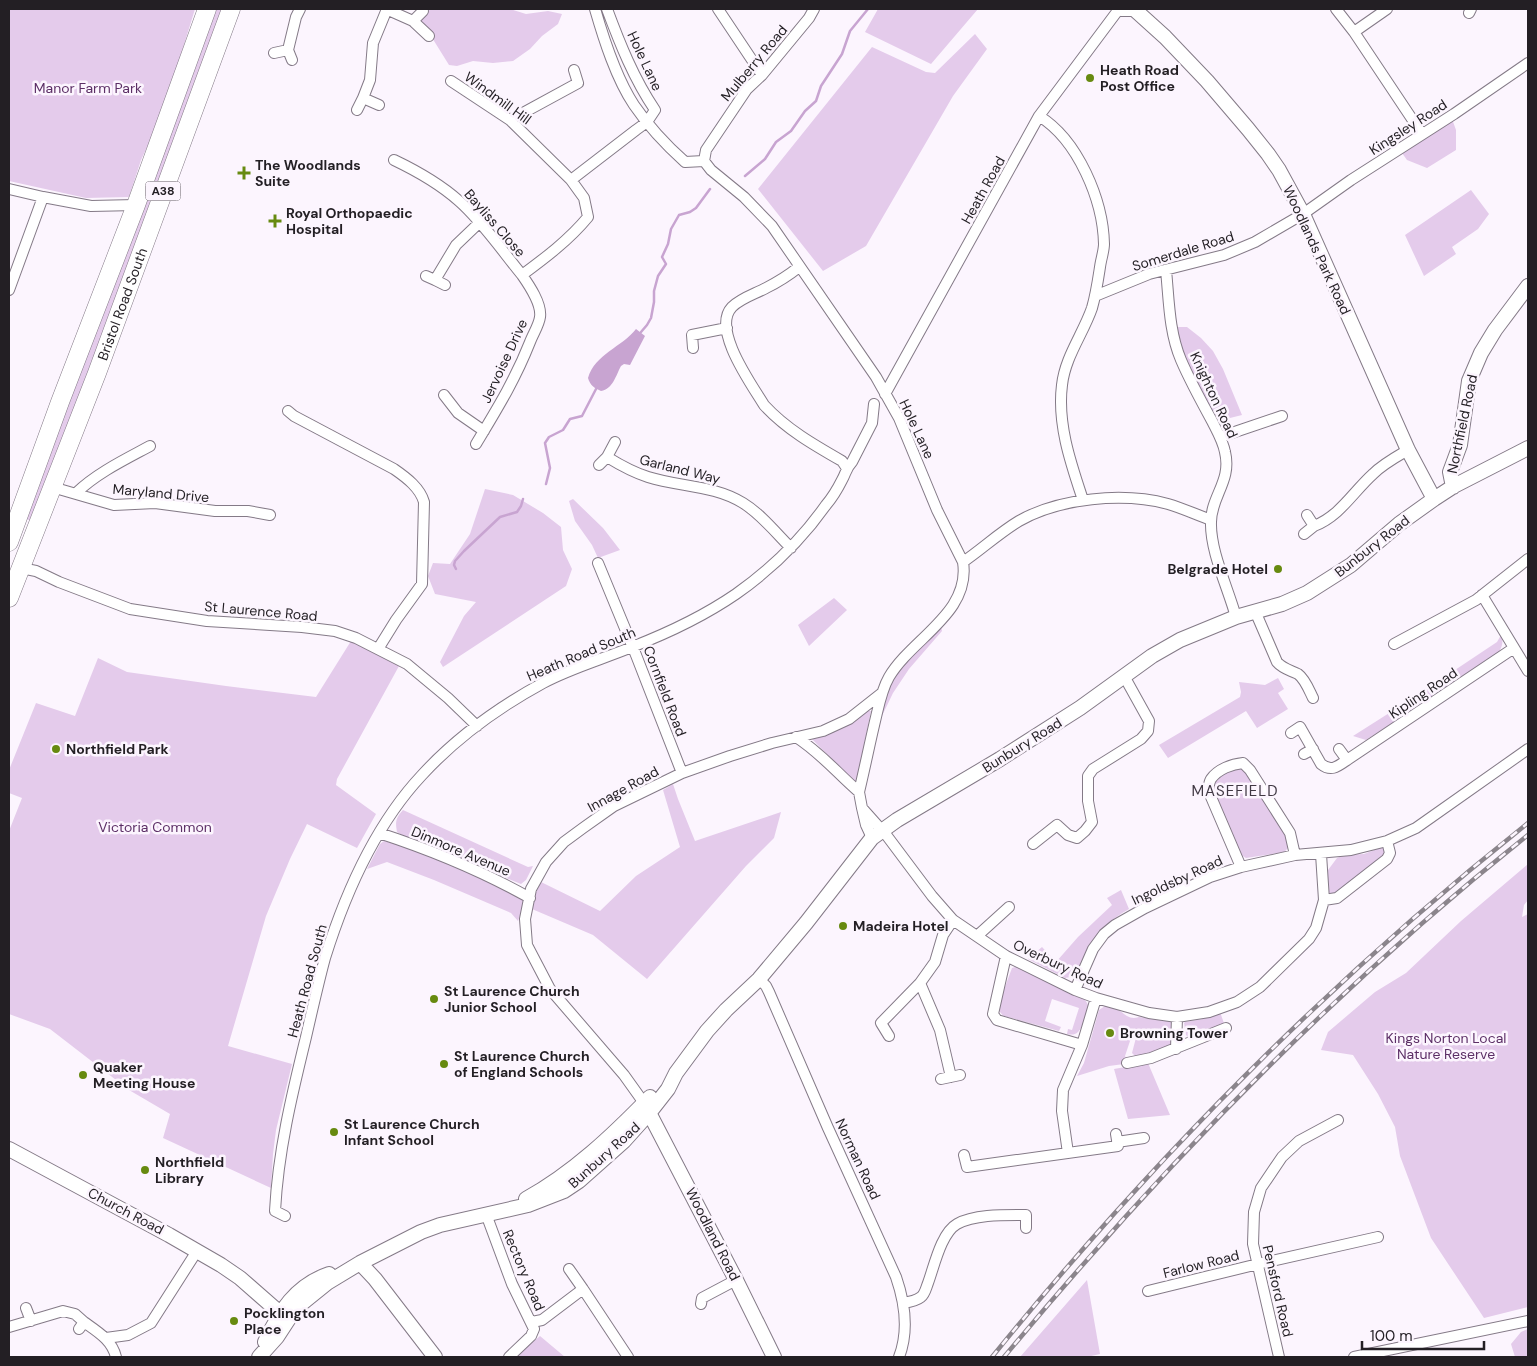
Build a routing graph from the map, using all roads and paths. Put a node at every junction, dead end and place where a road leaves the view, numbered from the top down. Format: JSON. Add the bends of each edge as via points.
{"nodes":[{"id":1,"x":207,"y":9,"type":"edge"},
{"id":2,"x":231,"y":9,"type":"edge"},
{"id":3,"x":300,"y":9,"type":"edge"},
{"id":4,"x":387,"y":9,"type":"edge"},
{"id":5,"x":595,"y":9,"type":"edge"},
{"id":6,"x":607,"y":9,"type":"edge"},
{"id":7,"x":718,"y":9,"type":"edge"},
{"id":8,"x":814,"y":9,"type":"edge"},
{"id":9,"x":1120,"y":9,"type":"edge"},
{"id":10,"x":1130,"y":9,"type":"edge"},
{"id":11,"x":1134,"y":9,"type":"edge"},
{"id":12,"x":1336,"y":9,"type":"edge"},
{"id":13,"x":1387,"y":9,"type":"edge"},
{"id":14,"x":423,"y":11,"type":"dead end"},
{"id":15,"x":412,"y":22,"type":"junction"},
{"id":16,"x":1354,"y":32,"type":"junction"},
{"id":17,"x":429,"y":36,"type":"dead end"},
{"id":18,"x":288,"y":50,"type":"junction"},
{"id":19,"x":274,"y":53,"type":"dead end"},
{"id":20,"x":292,"y":60,"type":"dead end"},
{"id":21,"x":1528,"y":63,"type":"edge"},
{"id":22,"x":574,"y":70,"type":"dead end"},
{"id":23,"x":762,"y":75,"type":"junction"},
{"id":24,"x":451,"y":81,"type":"dead end"},
{"id":25,"x":363,"y":98,"type":"junction"},
{"id":26,"x":379,"y":105,"type":"dead end"},
{"id":27,"x":357,"y":110,"type":"dead end"},
{"id":28,"x":1040,"y":116,"type":"junction"},
{"id":29,"x":510,"y":120,"type":"junction"},
{"id":30,"x":647,"y":122,"type":"junction"},
{"id":31,"x":1422,"y":134,"type":"junction"},
{"id":32,"x":394,"y":160,"type":"dead end"},
{"id":33,"x":704,"y":161,"type":"junction"},
{"id":34,"x":571,"y":180,"type":"junction"},
{"id":35,"x":9,"y":189,"type":"edge"},
{"id":36,"x":43,"y":197,"type":"junction"},
{"id":37,"x":136,"y":204,"type":"junction"},
{"id":38,"x":1303,"y":214,"type":"junction"},
{"id":39,"x":479,"y":223,"type":"junction"},
{"id":40,"x":799,"y":267,"type":"junction"},
{"id":41,"x":1166,"y":270,"type":"junction"},
{"id":42,"x":522,"y":275,"type":"junction"},
{"id":43,"x":445,"y":286,"type":"dead end"},
{"id":44,"x":1528,"y":286,"type":"edge"},
{"id":45,"x":9,"y":290,"type":"edge"},
{"id":46,"x":1095,"y":296,"type":"junction"},
{"id":47,"x":726,"y":328,"type":"junction"},
{"id":48,"x":693,"y":348,"type":"dead end"},
{"id":49,"x":885,"y":394,"type":"junction"},
{"id":50,"x":444,"y":395,"type":"dead end"},
{"id":51,"x":874,"y":404,"type":"dead end"},
{"id":52,"x":288,"y":411,"type":"dead end"},
{"id":53,"x":1282,"y":416,"type":"dead end"},
{"id":54,"x":484,"y":431,"type":"junction"},
{"id":55,"x":1220,"y":437,"type":"junction"},
{"id":56,"x":614,"y":442,"type":"dead end"},
{"id":57,"x":476,"y":444,"type":"dead end"},
{"id":58,"x":150,"y":446,"type":"dead end"},
{"id":59,"x":1528,"y":448,"type":"edge"},
{"id":60,"x":1408,"y":450,"type":"junction"},
{"id":61,"x":606,"y":456,"type":"junction"},
{"id":62,"x":599,"y":465,"type":"dead end"},
{"id":63,"x":846,"y":467,"type":"junction"},
{"id":64,"x":52,"y":487,"type":"junction"},
{"id":65,"x":1453,"y":487,"type":"junction"},
{"id":66,"x":76,"y":493,"type":"junction"},
{"id":67,"x":1434,"y":498,"type":"junction"},
{"id":68,"x":1083,"y":500,"type":"junction"},
{"id":69,"x":270,"y":515,"type":"dead end"},
{"id":70,"x":1306,"y":515,"type":"dead end"},
{"id":71,"x":18,"y":518,"type":"junction"},
{"id":72,"x":40,"y":520,"type":"junction"},
{"id":73,"x":1211,"y":520,"type":"junction"},
{"id":74,"x":1314,"y":526,"type":"junction"},
{"id":75,"x":1304,"y":534,"type":"dead end"},
{"id":76,"x":9,"y":542,"type":"edge"},
{"id":77,"x":791,"y":548,"type":"junction"},
{"id":78,"x":1528,"y":559,"type":"edge"},
{"id":79,"x":963,"y":562,"type":"junction"},
{"id":80,"x":598,"y":563,"type":"dead end"},
{"id":81,"x":15,"y":565,"type":"edge"},
{"id":82,"x":1482,"y":595,"type":"junction"},
{"id":83,"x":9,"y":598,"type":"edge"},
{"id":84,"x":1255,"y":611,"type":"junction"},
{"id":85,"x":1236,"y":617,"type":"junction"},
{"id":86,"x":1394,"y":644,"type":"dead end"},
{"id":87,"x":633,"y":647,"type":"junction"},
{"id":88,"x":1514,"y":648,"type":"junction"},
{"id":89,"x":378,"y":649,"type":"junction"},
{"id":90,"x":1528,"y":671,"type":"edge"},
{"id":91,"x":1124,"y":676,"type":"junction"},
{"id":92,"x":882,"y":692,"type":"junction"},
{"id":93,"x":1313,"y":698,"type":"dead end"},
{"id":94,"x":477,"y":726,"type":"junction"},
{"id":95,"x":1291,"y":733,"type":"dead end"},
{"id":96,"x":796,"y":737,"type":"junction"},
{"id":97,"x":1339,"y":749,"type":"dead end"},
{"id":98,"x":1528,"y":749,"type":"edge"},
{"id":99,"x":1346,"y":760,"type":"junction"},
{"id":100,"x":682,"y":773,"type":"junction"},
{"id":101,"x":859,"y":792,"type":"junction"},
{"id":102,"x":380,"y":833,"type":"junction"},
{"id":103,"x":877,"y":834,"type":"junction"},
{"id":104,"x":1386,"y":841,"type":"junction"},
{"id":105,"x":1033,"y":844,"type":"dead end"},
{"id":106,"x":1321,"y":854,"type":"junction"},
{"id":107,"x":1295,"y":856,"type":"junction"},
{"id":108,"x":1241,"y":867,"type":"junction"},
{"id":109,"x":530,"y":898,"type":"junction"},
{"id":110,"x":1324,"y":900,"type":"junction"},
{"id":111,"x":1009,"y":907,"type":"dead end"},
{"id":112,"x":953,"y":920,"type":"junction"},
{"id":113,"x":977,"y":936,"type":"junction"},
{"id":114,"x":1006,"y":956,"type":"junction"},
{"id":115,"x":758,"y":979,"type":"junction"},
{"id":116,"x":920,"y":983,"type":"junction"},
{"id":117,"x":1075,"y":990,"type":"junction"},
{"id":118,"x":1096,"y":998,"type":"junction"},
{"id":119,"x":1177,"y":1017,"type":"junction"},
{"id":120,"x":1226,"y":1028,"type":"dead end"},
{"id":121,"x":889,"y":1036,"type":"dead end"},
{"id":122,"x":1082,"y":1046,"type":"junction"},
{"id":123,"x":1176,"y":1049,"type":"junction"},
{"id":124,"x":1128,"y":1063,"type":"dead end"},
{"id":125,"x":951,"y":1077,"type":"dead end"},
{"id":126,"x":647,"y":1108,"type":"junction"},
{"id":127,"x":1338,"y":1119,"type":"dead end"},
{"id":128,"x":1144,"y":1138,"type":"dead end"},
{"id":129,"x":9,"y":1150,"type":"edge"},
{"id":130,"x":1068,"y":1153,"type":"junction"},
{"id":131,"x":964,"y":1155,"type":"dead end"},
{"id":132,"x":486,"y":1214,"type":"junction"},
{"id":133,"x":286,"y":1216,"type":"dead end"},
{"id":134,"x":1026,"y":1228,"type":"dead end"},
{"id":135,"x":1378,"y":1237,"type":"dead end"},
{"id":136,"x":197,"y":1251,"type":"junction"},
{"id":137,"x":360,"y":1263,"type":"junction"},
{"id":138,"x":1258,"y":1264,"type":"junction"},
{"id":139,"x":569,"y":1269,"type":"dead end"},
{"id":140,"x":736,"y":1280,"type":"junction"},
{"id":141,"x":583,"y":1289,"type":"junction"},
{"id":142,"x":1148,"y":1291,"type":"dead end"},
{"id":143,"x":700,"y":1299,"type":"dead end"},
{"id":144,"x":903,"y":1303,"type":"junction"},
{"id":145,"x":26,"y":1308,"type":"dead end"},
{"id":146,"x":287,"y":1309,"type":"junction"},
{"id":147,"x":32,"y":1320,"type":"junction"},
{"id":148,"x":1528,"y":1321,"type":"edge"},
{"id":149,"x":532,"y":1322,"type":"junction"},
{"id":150,"x":9,"y":1328,"type":"edge"},
{"id":151,"x":106,"y":1338,"type":"junction"},
{"id":152,"x":770,"y":1356,"type":"edge"},
{"id":153,"x":116,"y":1357,"type":"edge"},
{"id":154,"x":258,"y":1357,"type":"edge"},
{"id":155,"x":435,"y":1357,"type":"edge"},
{"id":156,"x":509,"y":1357,"type":"edge"},
{"id":157,"x":628,"y":1357,"type":"edge"},
{"id":158,"x":899,"y":1357,"type":"edge"},
{"id":159,"x":1279,"y":1357,"type":"edge"},
{"id":160,"x":1354,"y":1357,"type":"edge"}],
"edges":[{"from":1,"to":37,"type":"highway","name":"Bristol Road South","number":"A38"},
{"from":2,"to":64,"type":"highway","name":"Bristol Road South","number":"A38"},
{"from":3,"to":18,"type":"street"},
{"from":4,"to":15,"type":"street"},
{"from":4,"to":25,"type":"street","via":[[373,43],[370,80]]},
{"from":5,"to":30,"type":"street","name":"Hole Lane","via":[[622,82]]},
{"from":6,"to":30,"type":"street","name":"Hole Lane","via":[[644,95],[655,110]]},
{"from":7,"to":23,"type":"street"},
{"from":8,"to":23,"type":"street","name":"Mulberry Road"},
{"from":9,"to":10,"type":"main road"},
{"from":9,"to":28,"type":"street","name":"Heath Road"},
{"from":11,"to":38,"type":"main road","name":"Woodlands Park Road","via":[[1207,81],[1248,129],[1268,154]]},
{"from":12,"to":16,"type":"street"},
{"from":13,"to":16,"type":"street"},
{"from":14,"to":15,"type":"street"},
{"from":15,"to":17,"type":"street"},
{"from":16,"to":31,"type":"street"},
{"from":18,"to":19,"type":"street"},
{"from":18,"to":20,"type":"street"},
{"from":21,"to":31,"type":"street","name":"Kingsley Road"},
{"from":22,"to":29,"type":"street","via":[[578,83]]},
{"from":23,"to":33,"type":"street","name":"Mulberry Road","via":[[747,89],[731,112],[706,150]]},
{"from":24,"to":29,"type":"street","name":"Windmill Hill"},
{"from":25,"to":26,"type":"street"},
{"from":25,"to":27,"type":"street"},
{"from":28,"to":46,"type":"street","via":[[1062,135],[1094,190],[1104,245]]},
{"from":28,"to":49,"type":"street","name":"Heath Road"},
{"from":29,"to":34,"type":"street","name":"Windmill Hill"},
{"from":30,"to":33,"type":"street","name":"Hole Lane","via":[[685,162]]},
{"from":30,"to":34,"type":"street"},
{"from":31,"to":38,"type":"street","name":"Kingsley Road"},
{"from":32,"to":39,"type":"street","name":"Bayliss Close","via":[[445,189]]},
{"from":33,"to":40,"type":"street","name":"Hole Lane","via":[[772,226]]},
{"from":34,"to":42,"type":"street","via":[[584,198],[588,217]]},
{"from":35,"to":36,"type":"street"},
{"from":36,"to":37,"type":"street","via":[[91,206]]},
{"from":36,"to":45,"type":"street"},
{"from":37,"to":71,"type":"highway","name":"Bristol Road South","number":"A38"},
{"from":38,"to":41,"type":"street","name":"Somerdale Road","via":[[1224,256]]},
{"from":38,"to":60,"type":"main road","name":"Woodlands Park Road"},
{"from":39,"to":42,"type":"street","name":"Bayliss Close"},
{"from":39,"to":43,"type":"street","via":[[456,245],[431,278]]},
{"from":40,"to":47,"type":"street","via":[[733,306]]},
{"from":40,"to":49,"type":"street","name":"Hole Lane","via":[[851,339]]},
{"from":41,"to":46,"type":"street","name":"Somerdale Road"},
{"from":41,"to":55,"type":"street","name":"Knighton Road","via":[[1172,336],[1180,359]]},
{"from":42,"to":54,"type":"street","name":"Jervoise Drive","via":[[530,287],[540,316],[508,392]]},
{"from":44,"to":65,"type":"main road","name":"Northfield Road","via":[[1495,330],[1469,381],[1460,445],[1450,472]]},
{"from":46,"to":68,"type":"street","via":[[1069,356],[1062,385],[1061,410],[1066,446]]},
{"from":47,"to":48,"type":"street","via":[[692,335]]},
{"from":47,"to":63,"type":"street","via":[[736,358],[764,405],[794,432],[842,461]]},
{"from":49,"to":79,"type":"street","name":"Hole Lane"},
{"from":50,"to":54,"type":"street","via":[[458,414]]},
{"from":51,"to":63,"type":"street","name":"Heath Road South","via":[[872,423],[852,462]]},
{"from":52,"to":89,"type":"street","via":[[394,469],[422,493],[422,584]]},
{"from":53,"to":55,"type":"street"},
{"from":54,"to":57,"type":"street","name":"Jervoise Drive"},
{"from":55,"to":73,"type":"street","name":"Knighton Road","via":[[1227,470]]},
{"from":56,"to":61,"type":"street"},
{"from":58,"to":66,"type":"street","via":[[116,464]]},
{"from":59,"to":65,"type":"main road","name":"Bunbury Road"},
{"from":60,"to":67,"type":"main road","name":"Woodlands Park Road"},
{"from":60,"to":74,"type":"street","via":[[1373,474],[1337,513]]},
{"from":61,"to":62,"type":"street"},
{"from":61,"to":77,"type":"street","name":"Garland Way","via":[[649,477],[704,488],[737,500],[750,507]]},
{"from":63,"to":77,"type":"street","name":"Heath Road South","via":[[842,480],[826,505]]},
{"from":64,"to":66,"type":"street","name":"Maryland Drive"},
{"from":64,"to":72,"type":"highway","name":"Bristol Road South","number":"A38"},
{"from":65,"to":67,"type":"main road","name":"Bunbury Road"},
{"from":66,"to":69,"type":"street","name":"Maryland Drive","via":[[114,505],[155,503]]},
{"from":67,"to":84,"type":"main road","name":"Bunbury Road","via":[[1324,583],[1282,604]]},
{"from":68,"to":73,"type":"street","via":[[1116,497],[1146,500],[1169,504]]},
{"from":68,"to":79,"type":"street","via":[[1020,520]]},
{"from":70,"to":74,"type":"street"},
{"from":71,"to":72,"type":"highway","via":[[25,525]]},
{"from":71,"to":76,"type":"highway","name":"Bristol Road South","number":"A38"},
{"from":72,"to":81,"type":"highway","name":"Bristol Road South","number":"A38"},
{"from":73,"to":85,"type":"street","name":"Knighton Road","via":[[1217,556]]},
{"from":74,"to":75,"type":"street"},
{"from":77,"to":87,"type":"street","name":"Heath Road South","via":[[737,594],[705,614]]},
{"from":78,"to":82,"type":"street"},
{"from":79,"to":92,"type":"street","name":"Hole Lane","via":[[964,580],[955,604],[912,649],[889,677]]},
{"from":80,"to":87,"type":"street","name":"Cornfield Road"},
{"from":81,"to":83,"type":"highway","name":"Bristol Road South","number":"A38"},
{"from":81,"to":89,"type":"street","name":"St Laurence Road","via":[[130,609],[207,621],[335,631]]},
{"from":82,"to":86,"type":"street"},
{"from":82,"to":88,"type":"street"},
{"from":84,"to":85,"type":"main road","name":"Bunbury Road"},
{"from":84,"to":93,"type":"street","via":[[1277,662],[1282,668],[1299,675]]},
{"from":85,"to":91,"type":"main road","name":"Bunbury Road","via":[[1180,640]]},
{"from":87,"to":94,"type":"street","name":"Heath Road South","via":[[544,682]]},
{"from":87,"to":100,"type":"street","name":"Cornfield Road"},
{"from":88,"to":90,"type":"street"},
{"from":88,"to":99,"type":"street","name":"Kipling Road"},
{"from":89,"to":94,"type":"street","name":"St Laurence Road","via":[[407,664]]},
{"from":91,"to":103,"type":"main road","name":"Bunbury Road","via":[[1080,708]]},
{"from":91,"to":105,"type":"street","via":[[1149,720],[1148,731],[1141,740],[1093,769],[1088,776],[1092,822],[1085,831],[1077,838],[1057,825]]},
{"from":92,"to":96,"type":"street","name":"Innage Road","via":[[849,718],[823,731]]},
{"from":92,"to":101,"type":"street","name":"Hole Lane"},
{"from":94,"to":102,"type":"street","name":"Heath Road South","via":[[421,775]]},
{"from":95,"to":99,"type":"street","name":"Kipling Road","via":[[1300,727],[1308,751],[1326,768],[1336,768]]},
{"from":96,"to":100,"type":"street","name":"Innage Road"},
{"from":96,"to":101,"type":"street","via":[[826,759]]},
{"from":97,"to":99,"type":"street"},
{"from":98,"to":104,"type":"street","name":"Ingoldsby Road","via":[[1416,828]]},
{"from":100,"to":109,"type":"street","name":"Innage Road","via":[[614,806],[564,842],[546,862],[531,889]]},
{"from":101,"to":103,"type":"street","name":"Hole Lane","via":[[862,808]]},
{"from":102,"to":109,"type":"street","name":"Dinmore Avenue","via":[[497,880]]},
{"from":102,"to":133,"type":"street","name":"Heath Road South","via":[[361,866],[325,959],[297,1073],[276,1186],[275,1211]]},
{"from":103,"to":112,"type":"street","name":"Overbury Road"},
{"from":103,"to":115,"type":"main road","name":"Bunbury Road"},
{"from":104,"to":106,"type":"street","name":"Ingoldsby Road"},
{"from":104,"to":110,"type":"street","via":[[1390,853],[1386,859],[1337,898]]},
{"from":106,"to":107,"type":"street","name":"Ingoldsby Road"},
{"from":106,"to":110,"type":"street","name":"Overbury Road"},
{"from":107,"to":108,"type":"street","name":"Ingoldsby Road"},
{"from":107,"to":108,"type":"street","via":[[1290,833],[1250,770],[1243,763],[1233,764],[1210,780],[1208,790]]},
{"from":108,"to":117,"type":"street","name":"Ingoldsby Road","via":[[1210,877],[1115,925],[1093,949]]},
{"from":109,"to":126,"type":"street","name":"Innage Road","via":[[525,919],[527,945],[550,990],[624,1075]]},
{"from":110,"to":119,"type":"street","name":"Overbury Road","via":[[1316,928],[1309,939],[1260,987],[1237,1002],[1208,1012]]},
{"from":111,"to":113,"type":"street"},
{"from":112,"to":113,"type":"street","name":"Overbury Road"},
{"from":112,"to":116,"type":"street","via":[[943,935],[935,962]]},
{"from":113,"to":114,"type":"street","name":"Overbury Road"},
{"from":114,"to":117,"type":"street","name":"Overbury Road"},
{"from":114,"to":122,"type":"street","via":[[993,1014],[997,1020]]},
{"from":115,"to":126,"type":"main road","name":"Bunbury Road","via":[[707,1031],[668,1089]]},
{"from":115,"to":144,"type":"street","name":"Norman Road","via":[[769,992],[896,1277]]},
{"from":116,"to":121,"type":"street","via":[[882,1023]]},
{"from":116,"to":125,"type":"street","via":[[940,1030]]},
{"from":117,"to":118,"type":"street","name":"Overbury Road"},
{"from":118,"to":119,"type":"street","name":"Overbury Road"},
{"from":118,"to":122,"type":"street"},
{"from":119,"to":123,"type":"street"},
{"from":120,"to":123,"type":"street"},
{"from":122,"to":130,"type":"street","via":[[1063,1090],[1062,1111]]},
{"from":123,"to":124,"type":"street"},
{"from":126,"to":132,"type":"main road","name":"Bunbury Road","via":[[624,1140],[564,1191],[528,1205]]},
{"from":126,"to":140,"type":"main road","name":"Woodland Road"},
{"from":127,"to":138,"type":"street","name":"Pensford Road","via":[[1300,1141],[1282,1157],[1261,1188],[1253,1224]]},
{"from":128,"to":130,"type":"street","via":[[1117,1138],[1118,1146]]},
{"from":129,"to":136,"type":"main road","name":"Church Road"},
{"from":130,"to":131,"type":"street","via":[[967,1167]]},
{"from":132,"to":137,"type":"main road","name":"Bunbury Road","via":[[420,1232]]},
{"from":132,"to":149,"type":"street","name":"Rectory Road","via":[[512,1284]]},
{"from":134,"to":144,"type":"street","via":[[1026,1215],[994,1216],[956,1224],[943,1242],[923,1296]]},
{"from":135,"to":138,"type":"street","name":"Farlow Road"},
{"from":136,"to":146,"type":"main road","name":"Church Road"},
{"from":136,"to":151,"type":"street","via":[[151,1324],[128,1335]]},
{"from":137,"to":146,"type":"main road","via":[[320,1277],[298,1292]]},
{"from":137,"to":155,"type":"main road"},
{"from":138,"to":142,"type":"street","name":"Farlow Road"},
{"from":138,"to":159,"type":"street","name":"Pensford Road"},
{"from":139,"to":141,"type":"street"},
{"from":140,"to":143,"type":"street"},
{"from":140,"to":152,"type":"main road","name":"Woodland Road"},
{"from":141,"to":149,"type":"street","via":[[542,1320]]},
{"from":141,"to":157,"type":"street"},
{"from":144,"to":158,"type":"street","name":"Norman Road","via":[[905,1327]]},
{"from":145,"to":147,"type":"street"},
{"from":146,"to":154,"type":"main road"},
{"from":147,"to":150,"type":"street"},
{"from":147,"to":151,"type":"street","via":[[63,1311],[75,1314],[82,1326]]},
{"from":148,"to":160,"type":"street"},
{"from":149,"to":156,"type":"street","name":"Rectory Road","via":[[531,1336]]},
{"from":151,"to":153,"type":"street"}]}
